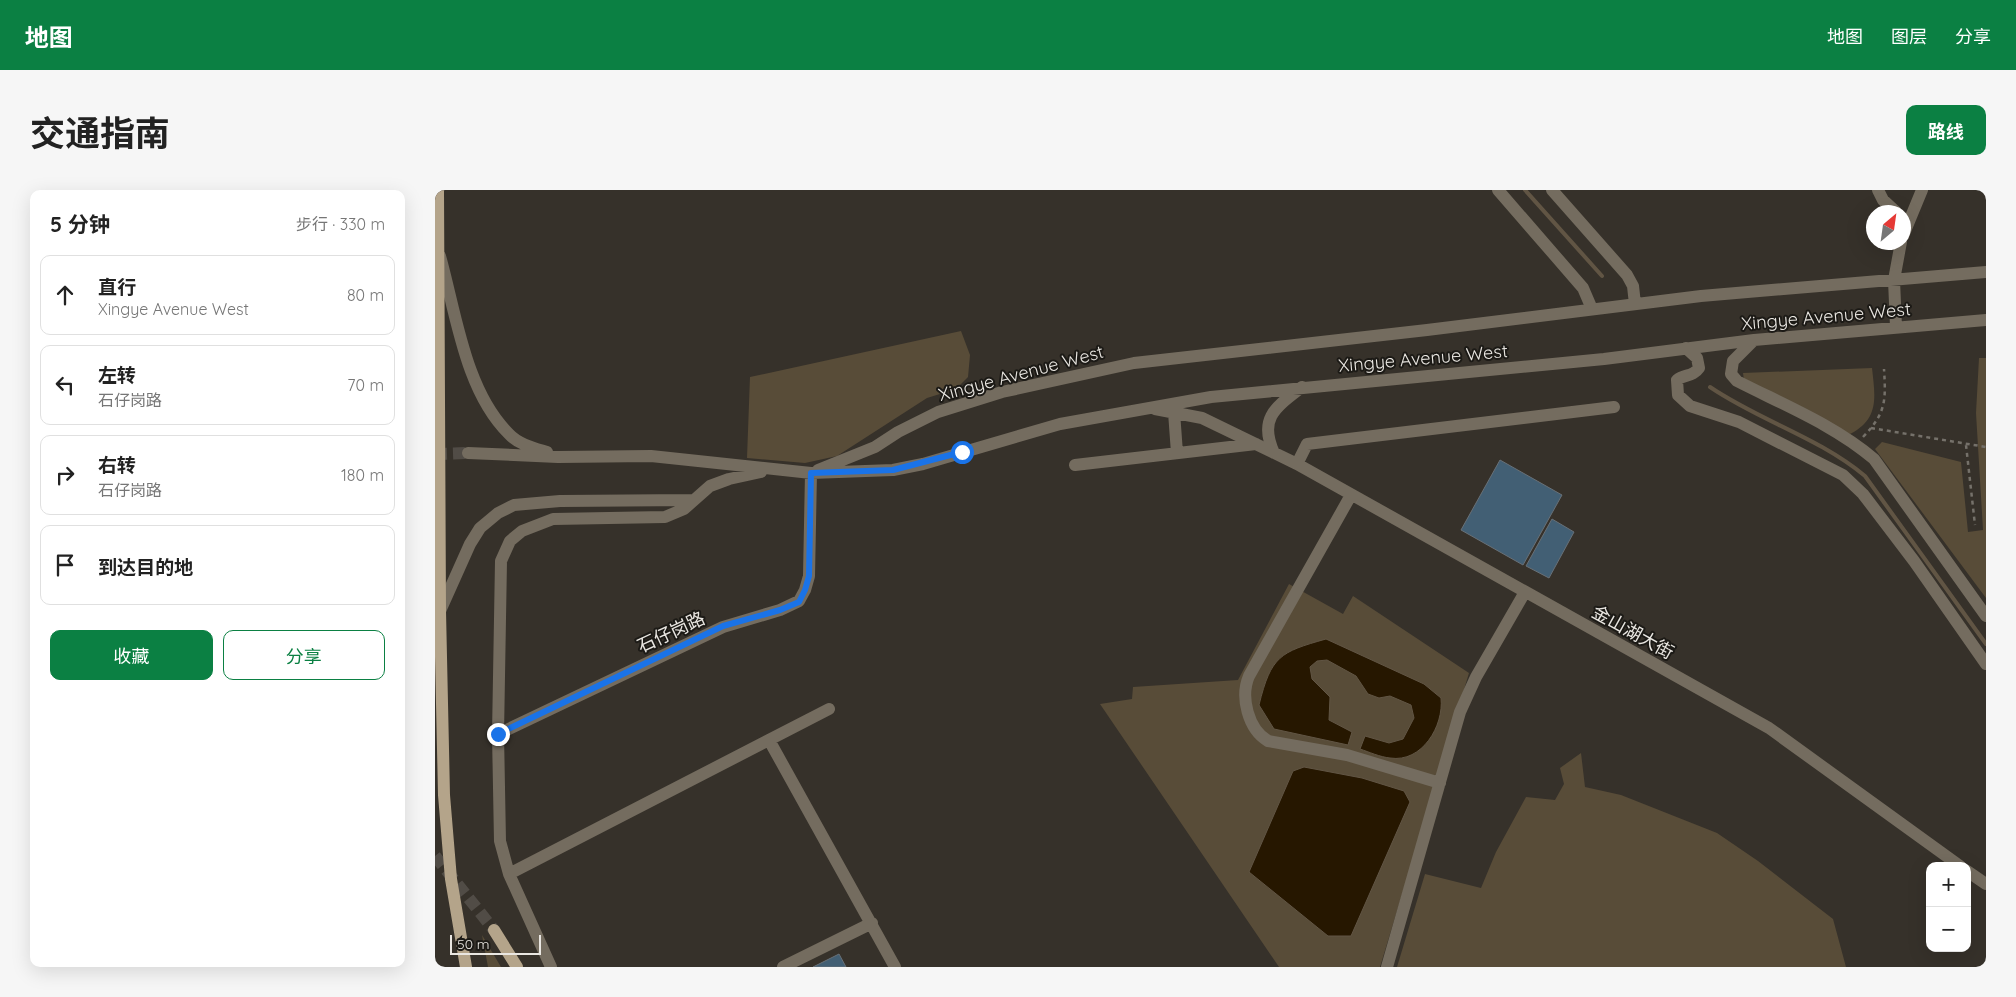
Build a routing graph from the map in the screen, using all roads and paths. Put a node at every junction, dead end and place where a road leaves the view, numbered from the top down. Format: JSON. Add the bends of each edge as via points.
{"nodes":[{"id":1,"x":438,"y":190,"type":"edge"},
{"id":2,"x":1498,"y":190,"type":"edge"},
{"id":3,"x":1552,"y":190,"type":"edge"},
{"id":4,"x":1878,"y":190,"type":"edge"},
{"id":5,"x":1922,"y":190,"type":"edge"},
{"id":6,"x":1889,"y":205,"type":"edge"},
{"id":7,"x":1911,"y":212,"type":"edge"},
{"id":8,"x":438,"y":248,"type":"junction"},
{"id":9,"x":1898,"y":250,"type":"edge"},
{"id":10,"x":1986,"y":272,"type":"edge"},
{"id":11,"x":1894,"y":280,"type":"junction"},
{"id":12,"x":1635,"y":304,"type":"junction"},
{"id":13,"x":1592,"y":309,"type":"junction"},
{"id":14,"x":1986,"y":320,"type":"edge"},
{"id":15,"x":1897,"y":327,"type":"junction"},
{"id":16,"x":1754,"y":340,"type":"junction"},
{"id":17,"x":1686,"y":348,"type":"junction"},
{"id":18,"x":1884,"y":368,"type":"dead end"},
{"id":19,"x":1302,"y":387,"type":"junction"},
{"id":20,"x":1614,"y":407,"type":"dead end"},
{"id":21,"x":1127,"y":410,"type":"junction"},
{"id":22,"x":1174,"y":412,"type":"junction"},
{"id":23,"x":1871,"y":428,"type":"junction"},
{"id":24,"x":1256,"y":444,"type":"junction"},
{"id":25,"x":1856,"y":444,"type":"junction"},
{"id":26,"x":1966,"y":445,"type":"junction"},
{"id":27,"x":1986,"y":447,"type":"edge"},
{"id":28,"x":468,"y":453,"type":"tunnel mouth"},
{"id":29,"x":1177,"y":453,"type":"junction"},
{"id":30,"x":1274,"y":453,"type":"junction"},
{"id":31,"x":559,"y":457,"type":"junction"},
{"id":32,"x":1297,"y":464,"type":"junction"},
{"id":33,"x":1075,"y":465,"type":"dead end"},
{"id":34,"x":772,"y":470,"type":"junction"},
{"id":35,"x":811,"y":473,"type":"junction"},
{"id":36,"x":1351,"y":495,"type":"junction"},
{"id":37,"x":692,"y":500,"type":"junction"},
{"id":38,"x":1975,"y":525,"type":"dead end"},
{"id":39,"x":1525,"y":592,"type":"junction"},
{"id":40,"x":440,"y":611,"type":"junction"},
{"id":41,"x":1986,"y":616,"type":"edge"},
{"id":42,"x":1986,"y":664,"type":"edge"},
{"id":43,"x":829,"y":709,"type":"dead end"},
{"id":44,"x":498,"y":734,"type":"junction"},
{"id":45,"x":769,"y":740,"type":"junction"},
{"id":46,"x":1440,"y":784,"type":"junction"},
{"id":47,"x":1954,"y":862,"type":"edge"},
{"id":48,"x":509,"y":874,"type":"junction"},
{"id":49,"x":1971,"y":874,"type":"edge"},
{"id":50,"x":1986,"y":884,"type":"edge"},
{"id":51,"x":872,"y":923,"type":"junction"},
{"id":52,"x":494,"y":930,"type":"tunnel mouth"},
{"id":53,"x":466,"y":967,"type":"edge"},
{"id":54,"x":517,"y":967,"type":"edge"},
{"id":55,"x":551,"y":967,"type":"edge"},
{"id":56,"x":783,"y":967,"type":"edge"},
{"id":57,"x":895,"y":967,"type":"edge"},
{"id":58,"x":1387,"y":967,"type":"edge"}],
"edges":[{"from":1,"to":8,"type":"main road"},
{"from":2,"to":13,"type":"street","via":[[1583,288]]},
{"from":3,"to":12,"type":"street","via":[[1627,275],[1633,286]]},
{"from":4,"to":6,"type":"street"},
{"from":5,"to":7,"type":"street"},
{"from":8,"to":31,"type":"street","via":[[464,349],[475,382],[492,412],[509,435]]},
{"from":8,"to":40,"type":"main road"},
{"from":9,"to":11,"type":"street"},
{"from":10,"to":11,"type":"street","name":"Xingye Avenue West"},
{"from":11,"to":12,"type":"street","name":"Xingye Avenue West"},
{"from":11,"to":15,"type":"street"},
{"from":12,"to":13,"type":"street","name":"Xingye Avenue West"},
{"from":13,"to":35,"type":"street","name":"Xingye Avenue West","via":[[1220,352],[1082,373],[1002,392],[938,412],[875,447]]},
{"from":14,"to":15,"type":"street","name":"Xingye Avenue West"},
{"from":15,"to":16,"type":"street","name":"Xingye Avenue West"},
{"from":16,"to":17,"type":"street","name":"Xingye Avenue West"},
{"from":16,"to":25,"type":"street","via":[[1733,362],[1731,374],[1737,381]]},
{"from":17,"to":19,"type":"street","name":"Xingye Avenue West","via":[[1605,359]]},
{"from":17,"to":42,"type":"street","via":[[1697,358],[1699,368],[1694,374],[1677,380],[1678,396],[1690,406],[1739,422],[1843,475],[1863,494]]},
{"from":18,"to":23,"type":"path","via":[[1886,400],[1880,418]]},
{"from":19,"to":21,"type":"street","name":"Xingye Avenue West"},
{"from":19,"to":30,"type":"street","via":[[1276,408],[1270,418],[1266,428]]},
{"from":20,"to":32,"type":"street","via":[[1307,444]]},
{"from":21,"to":22,"type":"street","name":"金山湖大街"},
{"from":21,"to":35,"type":"street","name":"Xingye Avenue West","via":[[1060,424],[893,470]]},
{"from":22,"to":24,"type":"street","name":"金山湖大街","via":[[1202,418]]},
{"from":22,"to":29,"type":"street"},
{"from":23,"to":25,"type":"path"},
{"from":23,"to":26,"type":"path"},
{"from":24,"to":29,"type":"street"},
{"from":24,"to":30,"type":"street","name":"金山湖大街"},
{"from":25,"to":41,"type":"street","via":[[1874,459]]},
{"from":26,"to":27,"type":"path"},
{"from":26,"to":38,"type":"path"},
{"from":28,"to":31,"type":"street"},
{"from":29,"to":33,"type":"street"},
{"from":30,"to":32,"type":"street","name":"金山湖大街"},
{"from":31,"to":34,"type":"street","via":[[651,456]]},
{"from":32,"to":36,"type":"street","name":"金山湖大街"},
{"from":34,"to":35,"type":"street"},
{"from":34,"to":37,"type":"street","via":[[710,486]]},
{"from":35,"to":44,"type":"street","name":"石仔岗路","via":[[809,576],[799,602],[723,626]]},
{"from":36,"to":39,"type":"street","name":"金山湖大街"},
{"from":36,"to":46,"type":"street","via":[[1249,676],[1245,698],[1250,717],[1259,735],[1268,740],[1347,755]]},
{"from":37,"to":40,"type":"street","via":[[514,505],[480,528]]},
{"from":37,"to":44,"type":"street","via":[[675,514],[665,517],[553,520],[522,531],[510,541],[501,562]]},
{"from":39,"to":46,"type":"street","via":[[1476,677],[1461,712]]},
{"from":39,"to":47,"type":"street","name":"金山湖大街","via":[[1769,728]]},
{"from":40,"to":53,"type":"main road","via":[[444,795],[451,879]]},
{"from":43,"to":45,"type":"street"},
{"from":44,"to":48,"type":"street","via":[[500,841]]},
{"from":45,"to":48,"type":"street"},
{"from":45,"to":51,"type":"street"},
{"from":46,"to":58,"type":"street"},
{"from":48,"to":55,"type":"street"},
{"from":49,"to":50,"type":"street"},
{"from":51,"to":56,"type":"street"},
{"from":51,"to":57,"type":"street"},
{"from":52,"to":54,"type":"main road"}]}
